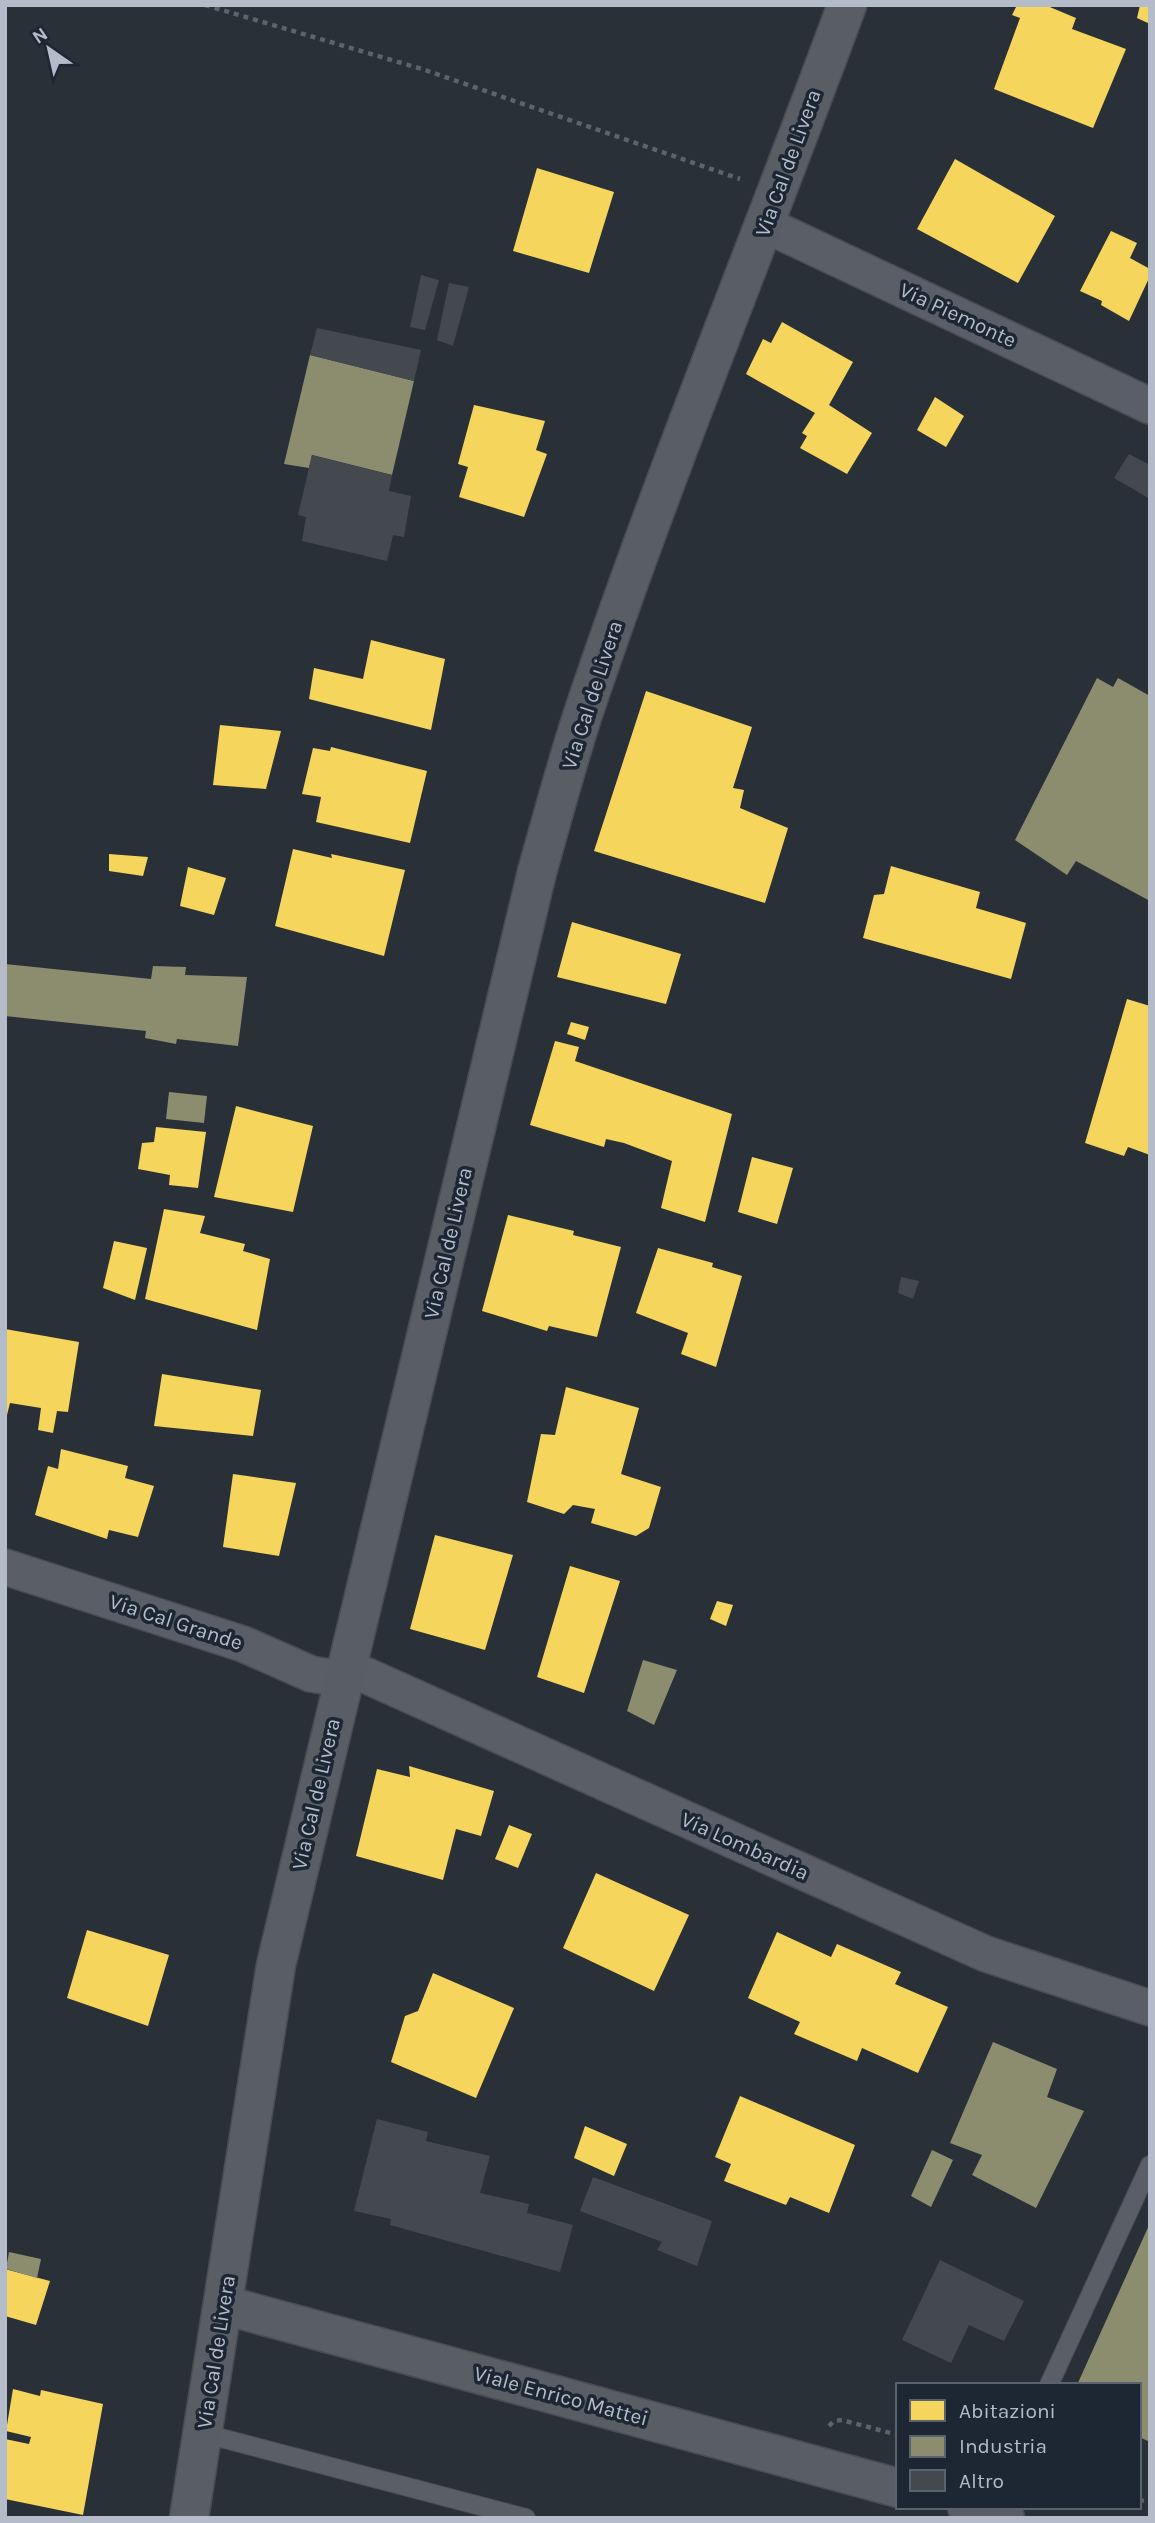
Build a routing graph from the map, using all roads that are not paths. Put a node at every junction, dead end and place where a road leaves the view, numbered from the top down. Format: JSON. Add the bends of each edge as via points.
{"nodes":[{"id":1,"x":847,"y":5,"type":"edge"},
{"id":2,"x":766,"y":225,"type":"junction"},
{"id":3,"x":1150,"y":406,"type":"edge"},
{"id":4,"x":5,"y":1567,"type":"edge"},
{"id":5,"x":344,"y":1673,"type":"junction"},
{"id":6,"x":1150,"y":2008,"type":"edge"},
{"id":7,"x":1150,"y":2165,"type":"edge"},
{"id":8,"x":224,"y":2305,"type":"junction"},
{"id":9,"x":1050,"y":2383,"type":"edge"},
{"id":10,"x":202,"y":2433,"type":"junction"},
{"id":11,"x":896,"y":2487,"type":"edge"},
{"id":12,"x":189,"y":2518,"type":"edge"},
{"id":13,"x":526,"y":2518,"type":"edge"}],
"edges":[{"from":1,"to":2,"type":"street","name":"Via Cal de Livera"},
{"from":2,"to":3,"type":"street","name":"Via Piemonte"},
{"from":2,"to":5,"type":"street","name":"Via Cal de Livera","via":[[617,617],[537,872]]},
{"from":4,"to":5,"type":"street","name":"Via Cal Grande","via":[[243,1644],[311,1674],[329,1677]]},
{"from":5,"to":6,"type":"street","name":"Via Lombardia","via":[[365,1675],[986,1954]]},
{"from":5,"to":8,"type":"street","name":"Via Cal de Livera","via":[[276,1965]]},
{"from":7,"to":9,"type":"lane"},
{"from":8,"to":10,"type":"street","name":"Via Cal de Livera"},
{"from":8,"to":11,"type":"street","name":"Viale Enrico Mattei"},
{"from":10,"to":12,"type":"street","name":"Via Cal de Livera"},
{"from":10,"to":13,"type":"lane"}]}
